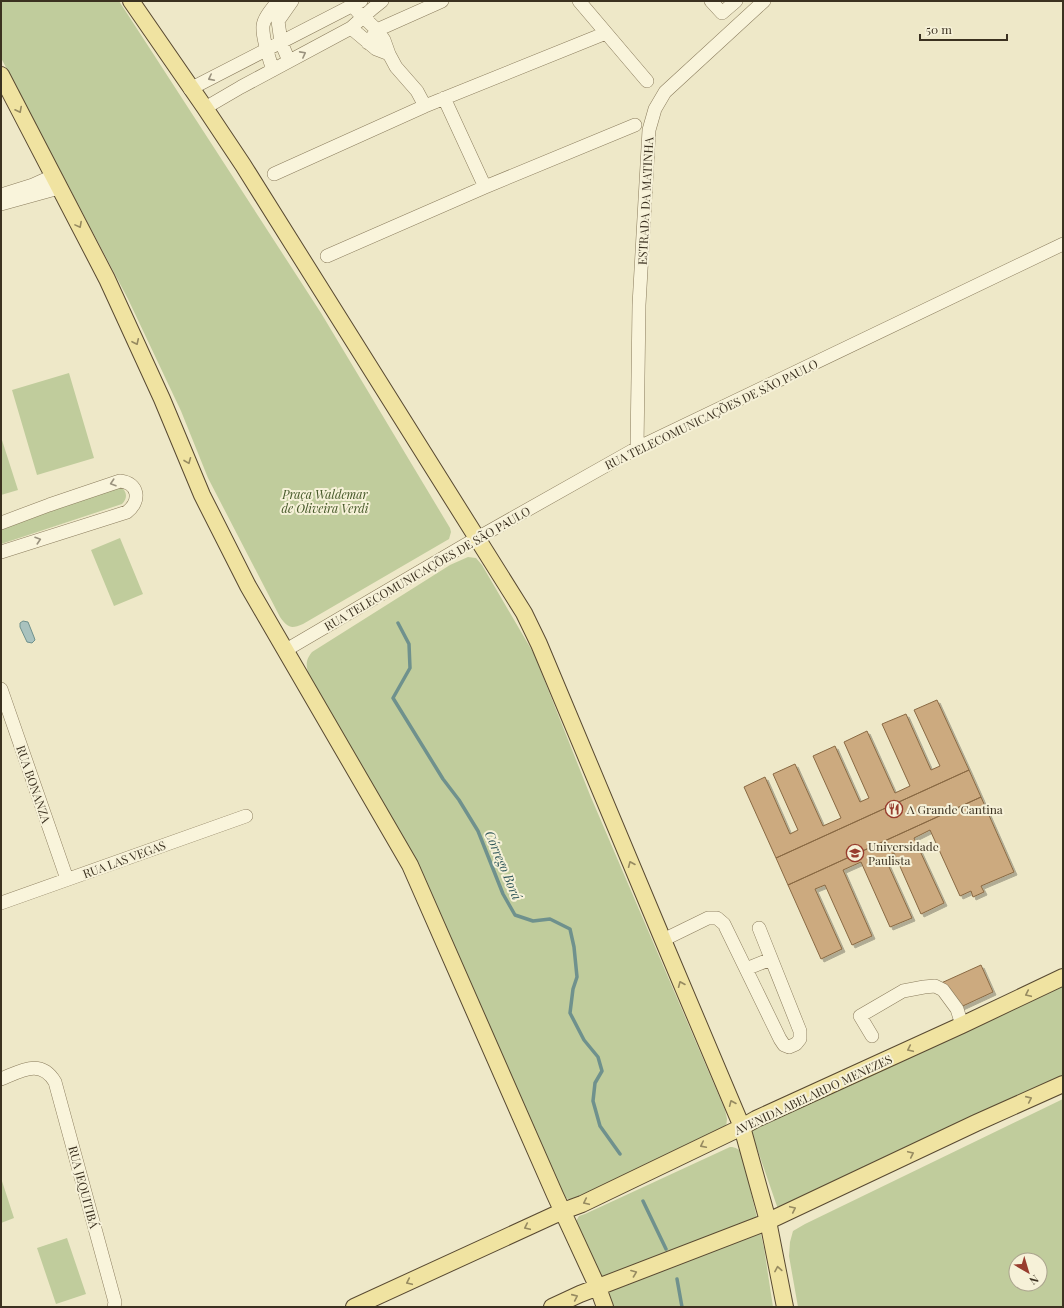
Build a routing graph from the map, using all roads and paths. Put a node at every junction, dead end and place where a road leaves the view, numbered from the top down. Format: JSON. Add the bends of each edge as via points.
{"nodes":[{"id":1,"x":130,"y":1,"type":"edge"},
{"id":2,"x":278,"y":1,"type":"edge"},
{"id":3,"x":292,"y":1,"type":"edge"},
{"id":4,"x":382,"y":1,"type":"edge"},
{"id":5,"x":442,"y":1,"type":"edge"},
{"id":6,"x":579,"y":1,"type":"edge"},
{"id":7,"x":711,"y":1,"type":"edge"},
{"id":8,"x":736,"y":1,"type":"edge"},
{"id":9,"x":764,"y":1,"type":"edge"},
{"id":10,"x":356,"y":3,"type":"edge"},
{"id":11,"x":363,"y":18,"type":"junction"},
{"id":12,"x":278,"y":21,"type":"junction"},
{"id":13,"x":263,"y":26,"type":"junction"},
{"id":14,"x":351,"y":28,"type":"junction"},
{"id":15,"x":377,"y":30,"type":"junction"},
{"id":16,"x":606,"y":33,"type":"junction"},
{"id":17,"x":281,"y":42,"type":"junction"},
{"id":18,"x":368,"y":42,"type":"junction"},
{"id":19,"x":266,"y":50,"type":"junction"},
{"id":20,"x":389,"y":54,"type":"junction"},
{"id":21,"x":289,"y":61,"type":"junction"},
{"id":22,"x":232,"y":68,"type":"junction"},
{"id":23,"x":273,"y":70,"type":"junction"},
{"id":24,"x":1,"y":75,"type":"edge"},
{"id":25,"x":647,"y":81,"type":"dead end"},
{"id":26,"x":241,"y":87,"type":"junction"},
{"id":27,"x":190,"y":88,"type":"junction"},
{"id":28,"x":444,"y":98,"type":"junction"},
{"id":29,"x":425,"y":106,"type":"junction"},
{"id":30,"x":205,"y":108,"type":"junction"},
{"id":31,"x":635,"y":125,"type":"dead end"},
{"id":32,"x":274,"y":174,"type":"dead end"},
{"id":33,"x":56,"y":182,"type":"junction"},
{"id":34,"x":485,"y":187,"type":"junction"},
{"id":35,"x":31,"y":190,"type":"junction"},
{"id":36,"x":1,"y":195,"type":"edge"},
{"id":37,"x":1,"y":204,"type":"edge"},
{"id":38,"x":1063,"y":244,"type":"edge"},
{"id":39,"x":327,"y":256,"type":"dead end"},
{"id":40,"x":637,"y":448,"type":"junction"},
{"id":41,"x":1,"y":523,"type":"edge"},
{"id":42,"x":477,"y":539,"type":"junction"},
{"id":43,"x":1,"y":552,"type":"edge"},
{"id":44,"x":286,"y":650,"type":"junction"},
{"id":45,"x":1,"y":689,"type":"edge"},
{"id":46,"x":246,"y":816,"type":"dead end"},
{"id":47,"x":67,"y":879,"type":"junction"},
{"id":48,"x":1,"y":903,"type":"edge"},
{"id":49,"x":759,"y":928,"type":"dead end"},
{"id":50,"x":662,"y":940,"type":"junction"},
{"id":51,"x":771,"y":959,"type":"junction"},
{"id":52,"x":746,"y":970,"type":"junction"},
{"id":53,"x":1063,"y":978,"type":"edge"},
{"id":54,"x":962,"y":1025,"type":"junction"},
{"id":55,"x":872,"y":1036,"type":"dead end"},
{"id":56,"x":1,"y":1079,"type":"edge"},
{"id":57,"x":1063,"y":1084,"type":"edge"},
{"id":58,"x":742,"y":1127,"type":"junction"},
{"id":59,"x":563,"y":1211,"type":"junction"},
{"id":60,"x":768,"y":1221,"type":"junction"},
{"id":61,"x":598,"y":1288,"type":"junction"},
{"id":62,"x":114,"y":1307,"type":"edge"},
{"id":63,"x":354,"y":1307,"type":"edge"},
{"id":64,"x":552,"y":1307,"type":"edge"},
{"id":65,"x":605,"y":1307,"type":"edge"},
{"id":66,"x":785,"y":1307,"type":"edge"}],
"edges":[{"from":1,"to":27,"type":"main road"},
{"from":2,"to":13,"type":"street","via":[[266,17]]},
{"from":3,"to":12,"type":"street"},
{"from":4,"to":11,"type":"street"},
{"from":5,"to":15,"type":"street"},
{"from":6,"to":16,"type":"street"},
{"from":7,"to":8,"type":"street","via":[[722,13]]},
{"from":9,"to":40,"type":"street","name":"ESTRADA DA MATINHA","via":[[665,92],[655,109],[649,130],[639,305]]},
{"from":10,"to":11,"type":"street"},
{"from":10,"to":17,"type":"street"},
{"from":11,"to":14,"type":"street"},
{"from":11,"to":15,"type":"street"},
{"from":12,"to":13,"type":"street"},
{"from":12,"to":17,"type":"street"},
{"from":13,"to":19,"type":"street"},
{"from":14,"to":18,"type":"street"},
{"from":21,"to":14,"type":"street","one_way":true},
{"from":15,"to":18,"type":"street"},
{"from":15,"to":20,"type":"street"},
{"from":16,"to":25,"type":"street"},
{"from":16,"to":28,"type":"street"},
{"from":17,"to":19,"type":"street"},
{"from":17,"to":21,"type":"street"},
{"from":18,"to":20,"type":"street"},
{"from":19,"to":22,"type":"street"},
{"from":19,"to":23,"type":"street"},
{"from":20,"to":29,"type":"street"},
{"from":21,"to":23,"type":"street"},
{"from":22,"to":26,"type":"street"},
{"from":22,"to":27,"type":"street","one_way":true},
{"from":23,"to":26,"type":"street"},
{"from":24,"to":33,"type":"main road","one_way":true},
{"from":26,"to":30,"type":"street"},
{"from":27,"to":30,"type":"main road"},
{"from":28,"to":29,"type":"street"},
{"from":28,"to":34,"type":"street"},
{"from":29,"to":32,"type":"street"},
{"from":30,"to":42,"type":"main road"},
{"from":31,"to":34,"type":"street"},
{"from":33,"to":35,"type":"street"},
{"from":33,"to":44,"type":"main road","one_way":true,"via":[[107,279],[162,399],[202,495],[248,586]]},
{"from":34,"to":39,"type":"street"},
{"from":35,"to":36,"type":"street"},
{"from":35,"to":37,"type":"street"},
{"from":38,"to":40,"type":"street","name":"RUA TELECOMUNICAÇÕES DE SÃO PAULO"},
{"from":40,"to":42,"type":"street","name":"RUA TELECOMUNICAÇÕES DE SÃO PAULO"},
{"from":43,"to":41,"type":"street","one_way":true,"via":[[127,512],[135,502],[136,493],[131,484],[120,480]]},
{"from":42,"to":44,"type":"street","name":"RUA TELECOMUNICAÇÕES DE SÃO PAULO"},
{"from":50,"to":42,"type":"main road","one_way":true,"via":[[539,644],[524,613]]},
{"from":44,"to":59,"type":"main road","via":[[410,865]]},
{"from":45,"to":47,"type":"street","name":"RUA BONANZA"},
{"from":46,"to":47,"type":"street","name":"RUA LAS VEGAS"},
{"from":47,"to":48,"type":"street","name":"RUA LAS VEGAS"},
{"from":49,"to":51,"type":"street"},
{"from":50,"to":52,"type":"street","via":[[708,918],[717,918],[724,924]]},
{"from":58,"to":50,"type":"main road","one_way":true},
{"from":51,"to":52,"type":"street"},
{"from":51,"to":52,"type":"street","via":[[800,1031],[800,1039],[796,1044],[789,1047],[784,1045]]},
{"from":53,"to":54,"type":"main road","name":"AVENIDA ABELARDO MENEZES","one_way":true},
{"from":54,"to":55,"type":"street","via":[[957,1009],[943,990],[935,986],[924,987],[903,991],[860,1016]]},
{"from":54,"to":58,"type":"main road","name":"AVENIDA ABELARDO MENEZES","one_way":true},
{"from":56,"to":62,"type":"street","name":"RUA JEQUITIBÁ","via":[[36,1068],[51,1075],[55,1082],[115,1302]]},
{"from":60,"to":57,"type":"main road","one_way":true},
{"from":58,"to":59,"type":"main road","name":"AVENIDA ABELARDO MENEZES","one_way":true},
{"from":58,"to":60,"type":"main road"},
{"from":59,"to":61,"type":"main road"},
{"from":59,"to":63,"type":"main road","name":"AVENIDA ABELARDO MENEZES","one_way":true},
{"from":61,"to":60,"type":"main road","one_way":true},
{"from":66,"to":60,"type":"main road","one_way":true},
{"from":64,"to":61,"type":"main road","one_way":true},
{"from":61,"to":65,"type":"main road"}]}
